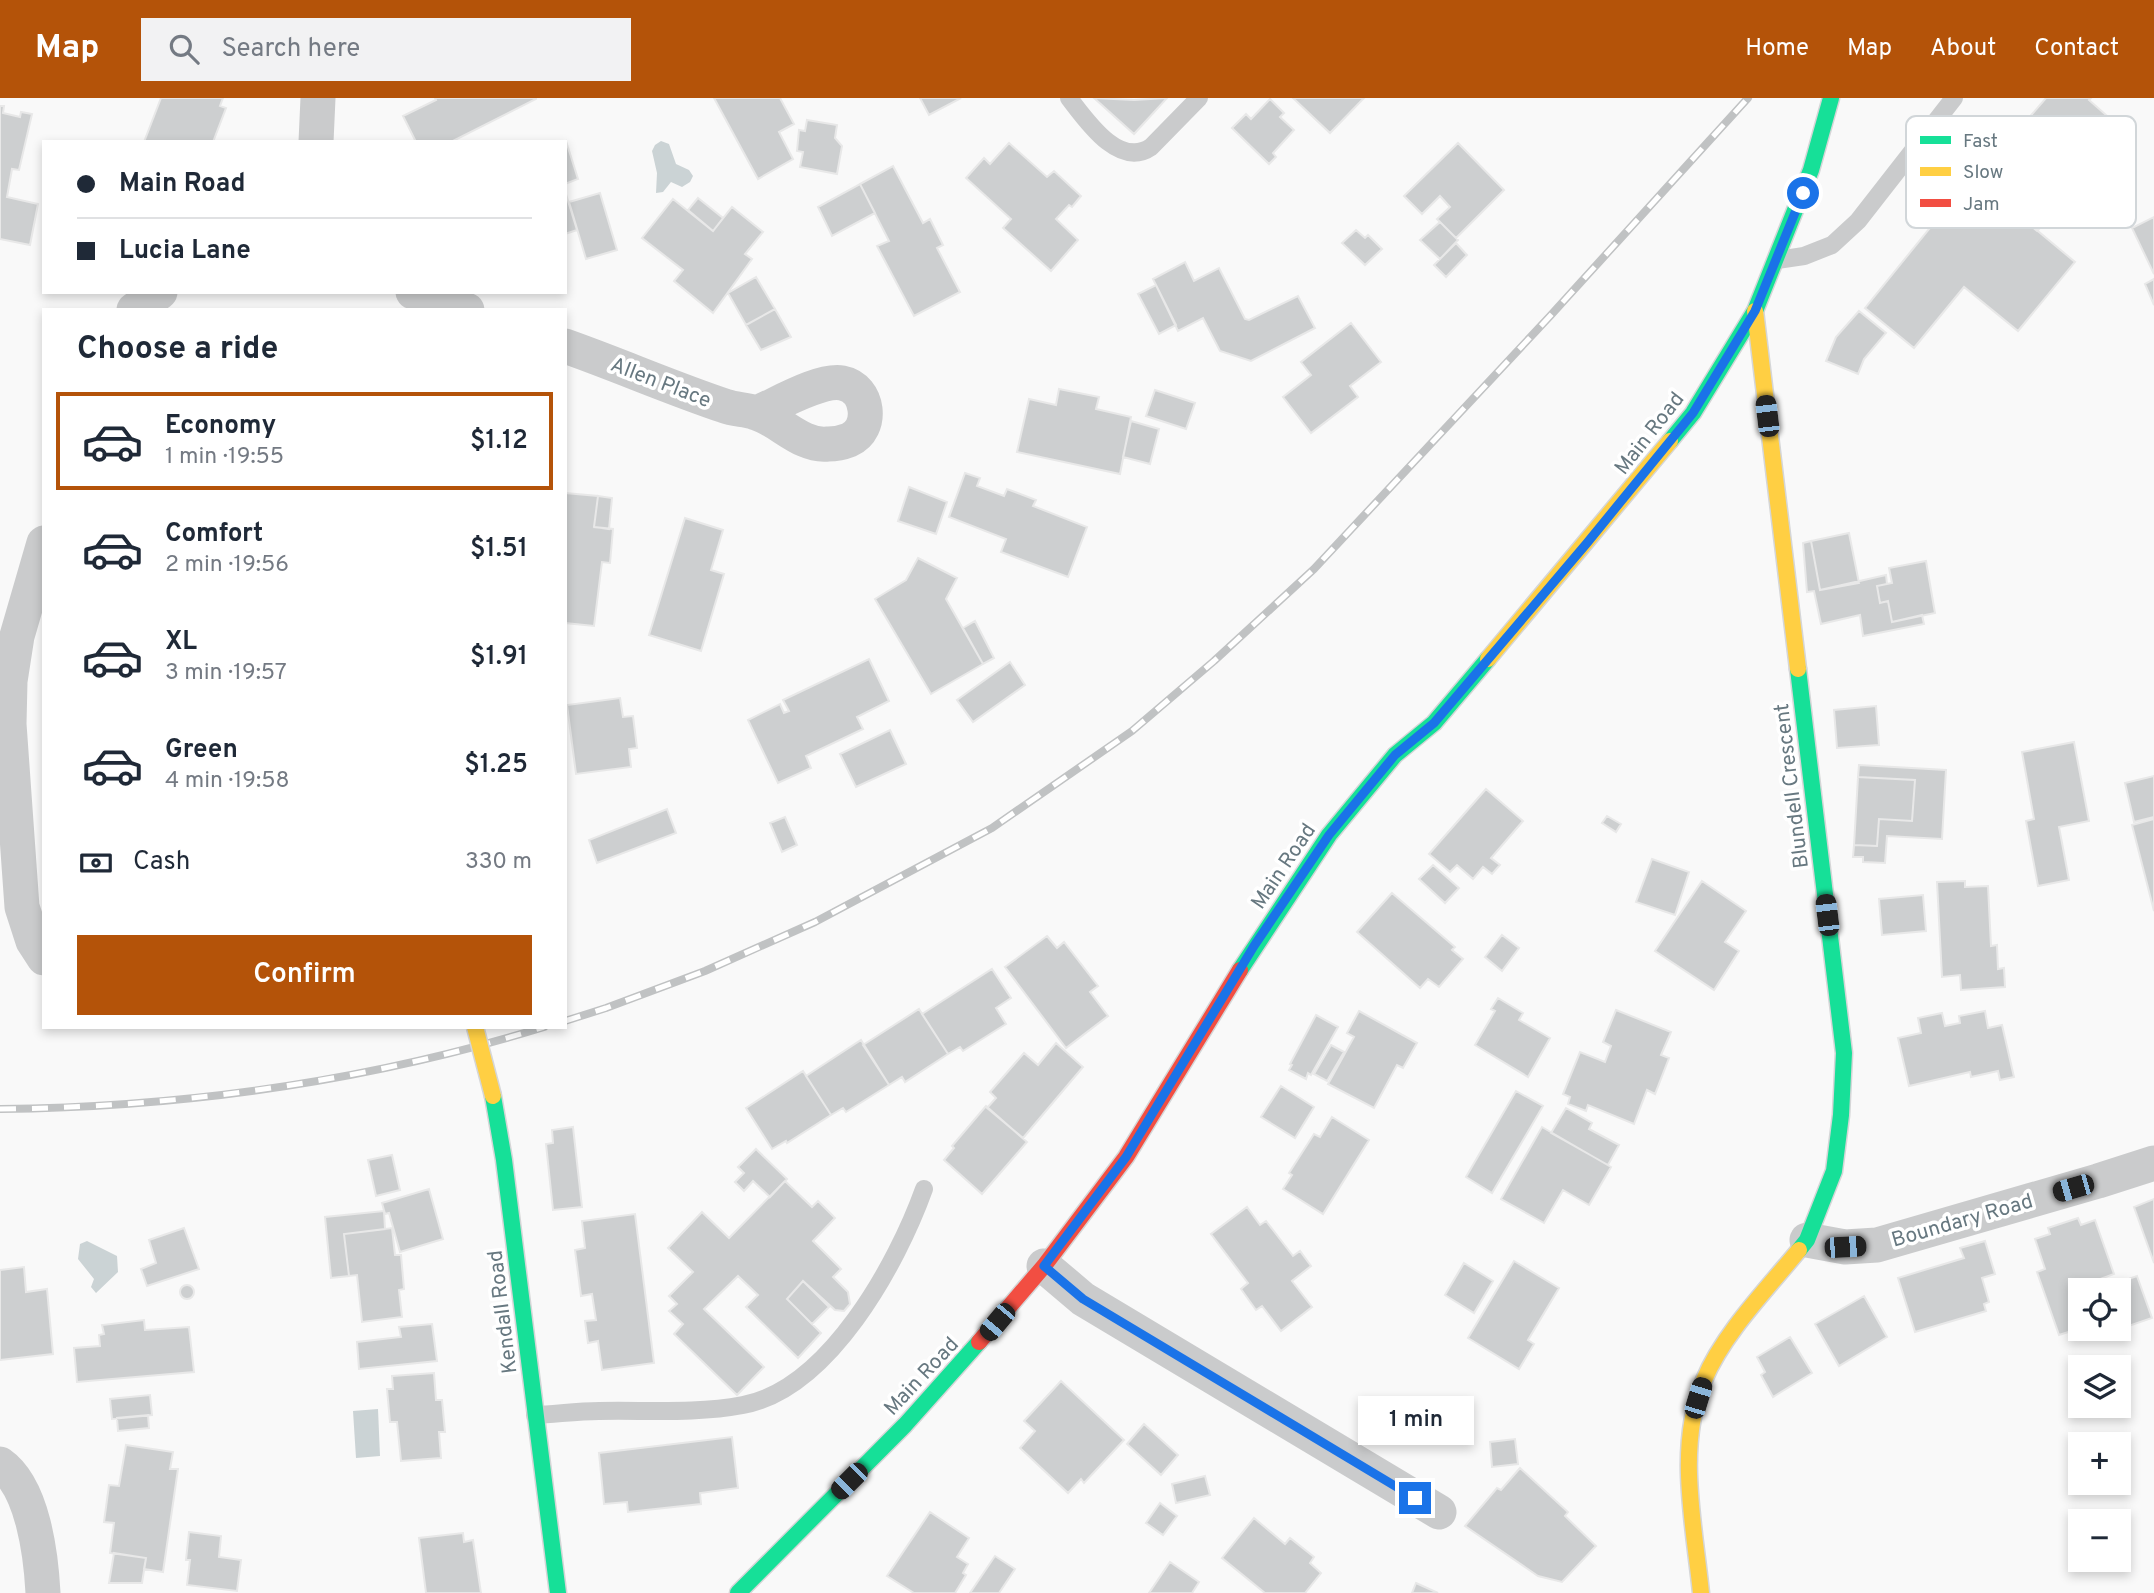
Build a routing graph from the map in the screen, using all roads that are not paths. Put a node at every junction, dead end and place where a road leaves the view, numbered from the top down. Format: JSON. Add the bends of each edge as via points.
{"nodes":[{"id":1,"x":318,"y":98,"type":"edge"},
{"id":2,"x":1069,"y":98,"type":"edge"},
{"id":3,"x":1199,"y":98,"type":"edge"},
{"id":4,"x":1831,"y":98,"type":"edge"},
{"id":5,"x":1954,"y":98,"type":"edge"},
{"id":6,"x":1940,"y":116,"type":"edge"},
{"id":7,"x":316,"y":140,"type":"edge"},
{"id":8,"x":1906,"y":159,"type":"edge"},
{"id":9,"x":1777,"y":260,"type":"junction"},
{"id":10,"x":157,"y":294,"type":"edge"},
{"id":11,"x":419,"y":294,"type":"edge"},
{"id":12,"x":137,"y":308,"type":"edge"},
{"id":13,"x":461,"y":308,"type":"edge"},
{"id":14,"x":1755,"y":311,"type":"junction"},
{"id":15,"x":567,"y":347,"type":"edge"},
{"id":16,"x":758,"y":413,"type":"dead end"},
{"id":17,"x":42,"y":550,"type":"edge"},
{"id":18,"x":42,"y":955,"type":"edge"},
{"id":19,"x":476,"y":1029,"type":"edge"},
{"id":20,"x":2154,"y":1163,"type":"edge"},
{"id":21,"x":924,"y":1189,"type":"dead end"},
{"id":22,"x":1807,"y":1240,"type":"junction"},
{"id":23,"x":1044,"y":1266,"type":"junction"},
{"id":24,"x":535,"y":1415,"type":"junction"},
{"id":25,"x":0,"y":1464,"type":"edge"},
{"id":26,"x":1438,"y":1512,"type":"dead end"},
{"id":27,"x":43,"y":1593,"type":"edge"},
{"id":28,"x":558,"y":1593,"type":"edge"},
{"id":29,"x":738,"y":1593,"type":"edge"},
{"id":30,"x":1701,"y":1593,"type":"edge"}],
"edges":[{"from":1,"to":7,"type":"street"},
{"from":2,"to":3,"type":"lane","via":[[1105,139],[1131,154],[1151,147]]},
{"from":4,"to":9,"type":"street","name":"Main Road","via":[[1811,170]]},
{"from":5,"to":6,"type":"lane"},
{"from":8,"to":9,"type":"lane","via":[[1832,245]]},
{"from":9,"to":14,"type":"street","name":"Main Road"},
{"from":10,"to":12,"type":"street"},
{"from":11,"to":13,"type":"street"},
{"from":14,"to":22,"type":"street","name":"Blundell Crescent","via":[[1844,1053],[1834,1171]]},
{"from":14,"to":23,"type":"street","name":"Main Road","via":[[1693,413],[1596,533],[1434,723],[1395,755],[1329,835],[1254,946],[1126,1157]]},
{"from":15,"to":16,"type":"street","name":"Allen Place","via":[[728,407]]},
{"from":17,"to":18,"type":"street","via":[[18,636],[9,724],[22,906]]},
{"from":19,"to":24,"type":"street","name":"Kendall Road","bridge":true,"via":[[504,1160]]},
{"from":20,"to":22,"type":"street","name":"Boundary Road","via":[[1877,1245],[1845,1247]]},
{"from":21,"to":24,"type":"lane","via":[[898,1253],[868,1303],[824,1356],[799,1380],[774,1395],[745,1405],[702,1410]]},
{"from":22,"to":30,"type":"street","name":"Blundell Crescent","via":[[1728,1338],[1704,1379],[1692,1417],[1688,1457]]},
{"from":23,"to":26,"type":"street","via":[[1083,1299]]},
{"from":23,"to":29,"type":"street","name":"Main Road","via":[[905,1425]]},
{"from":24,"to":28,"type":"street","name":"Kendall Road"},
{"from":25,"to":27,"type":"street","via":[[11,1472],[31,1514]]}]}
